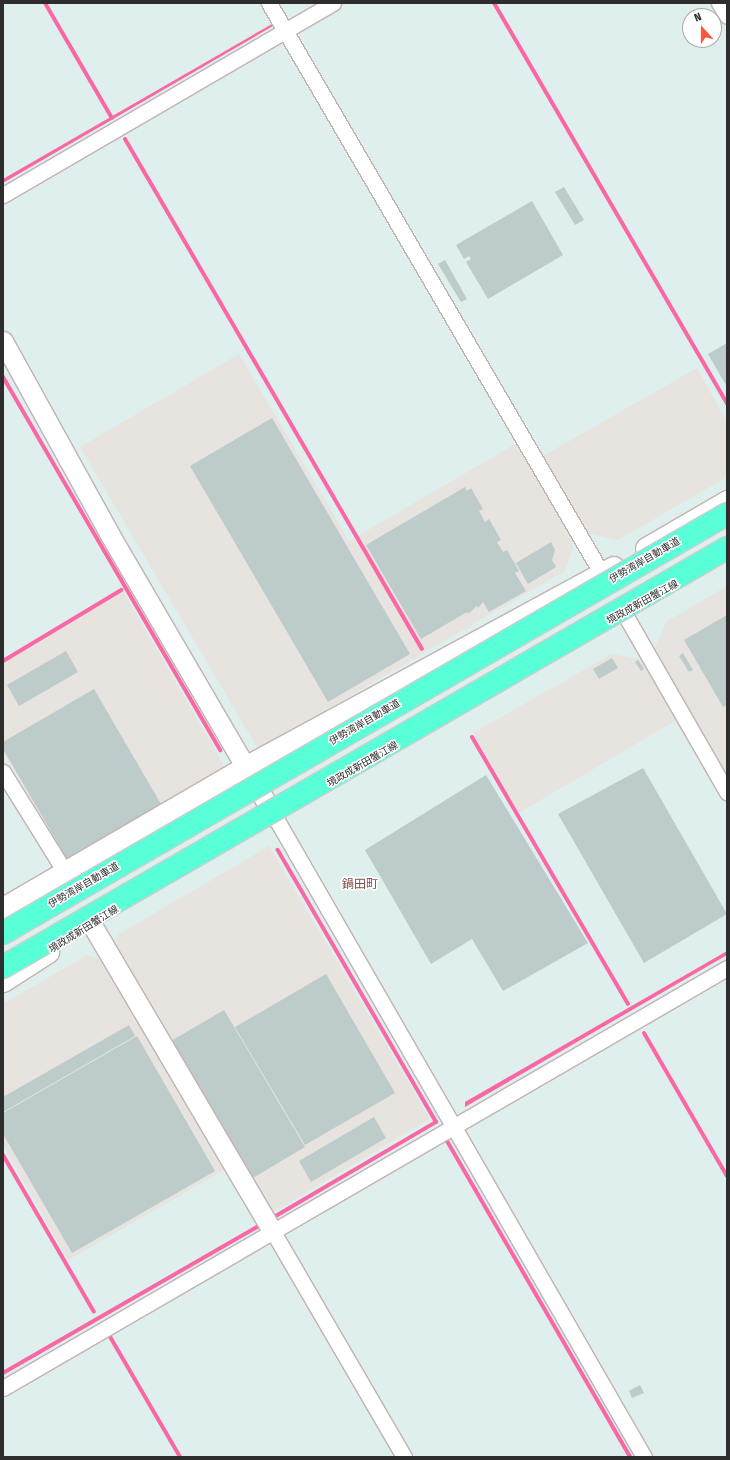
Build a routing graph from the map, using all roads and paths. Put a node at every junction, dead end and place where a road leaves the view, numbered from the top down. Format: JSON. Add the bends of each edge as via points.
{"nodes":[{"id":1,"x":269,"y":3,"type":"edge"},
{"id":2,"x":334,"y":3,"type":"edge"},
{"id":3,"x":719,"y":3,"type":"edge"},
{"id":4,"x":727,"y":16,"type":"edge"},
{"id":5,"x":285,"y":31,"type":"junction"},
{"id":6,"x":3,"y":195,"type":"edge"},
{"id":7,"x":3,"y":341,"type":"edge"},
{"id":8,"x":727,"y":501,"type":"edge"},
{"id":9,"x":727,"y":514,"type":"edge"},
{"id":10,"x":727,"y":548,"type":"edge"},
{"id":11,"x":727,"y":556,"type":"edge"},
{"id":12,"x":602,"y":574,"type":"junction"},
{"id":13,"x":624,"y":613,"type":"junction"},
{"id":14,"x":247,"y":766,"type":"junction"},
{"id":15,"x":3,"y":772,"type":"edge"},
{"id":16,"x":727,"y":792,"type":"edge"},
{"id":17,"x":275,"y":817,"type":"junction"},
{"id":18,"x":65,"y":872,"type":"junction"},
{"id":19,"x":3,"y":908,"type":"edge"},
{"id":20,"x":92,"y":925,"type":"junction"},
{"id":21,"x":3,"y":933,"type":"edge"},
{"id":22,"x":3,"y":967,"type":"edge"},
{"id":23,"x":727,"y":968,"type":"edge"},
{"id":24,"x":3,"y":981,"type":"edge"},
{"id":25,"x":452,"y":1127,"type":"junction"},
{"id":26,"x":272,"y":1230,"type":"junction"},
{"id":27,"x":3,"y":1388,"type":"edge"},
{"id":28,"x":404,"y":1457,"type":"edge"},
{"id":29,"x":644,"y":1457,"type":"edge"}],
"edges":[{"from":1,"to":5,"type":"street"},
{"from":2,"to":5,"type":"street"},
{"from":3,"to":4,"type":"street"},
{"from":5,"to":6,"type":"street"},
{"from":5,"to":12,"type":"street"},
{"from":7,"to":14,"type":"street","via":[[110,535]]},
{"from":8,"to":12,"type":"main road"},
{"from":9,"to":21,"type":"highway","name":"伊勢湾岸自動車道","bridge":true},
{"from":10,"to":22,"type":"highway","bridge":true},
{"from":11,"to":13,"type":"main road","name":"境政成新田蟹江線"},
{"from":12,"to":14,"type":"main road"},
{"from":13,"to":16,"type":"street"},
{"from":13,"to":17,"type":"main road","name":"境政成新田蟹江線"},
{"from":14,"to":17,"type":"street"},
{"from":14,"to":18,"type":"main road"},
{"from":15,"to":18,"type":"street"},
{"from":17,"to":20,"type":"main road","name":"境政成新田蟹江線"},
{"from":17,"to":25,"type":"street"},
{"from":18,"to":19,"type":"main road"},
{"from":20,"to":24,"type":"main road","name":"境政成新田蟹江線"},
{"from":20,"to":26,"type":"street"},
{"from":23,"to":25,"type":"street"},
{"from":25,"to":26,"type":"street"},
{"from":25,"to":29,"type":"street"},
{"from":26,"to":27,"type":"street"},
{"from":26,"to":28,"type":"street"}]}
